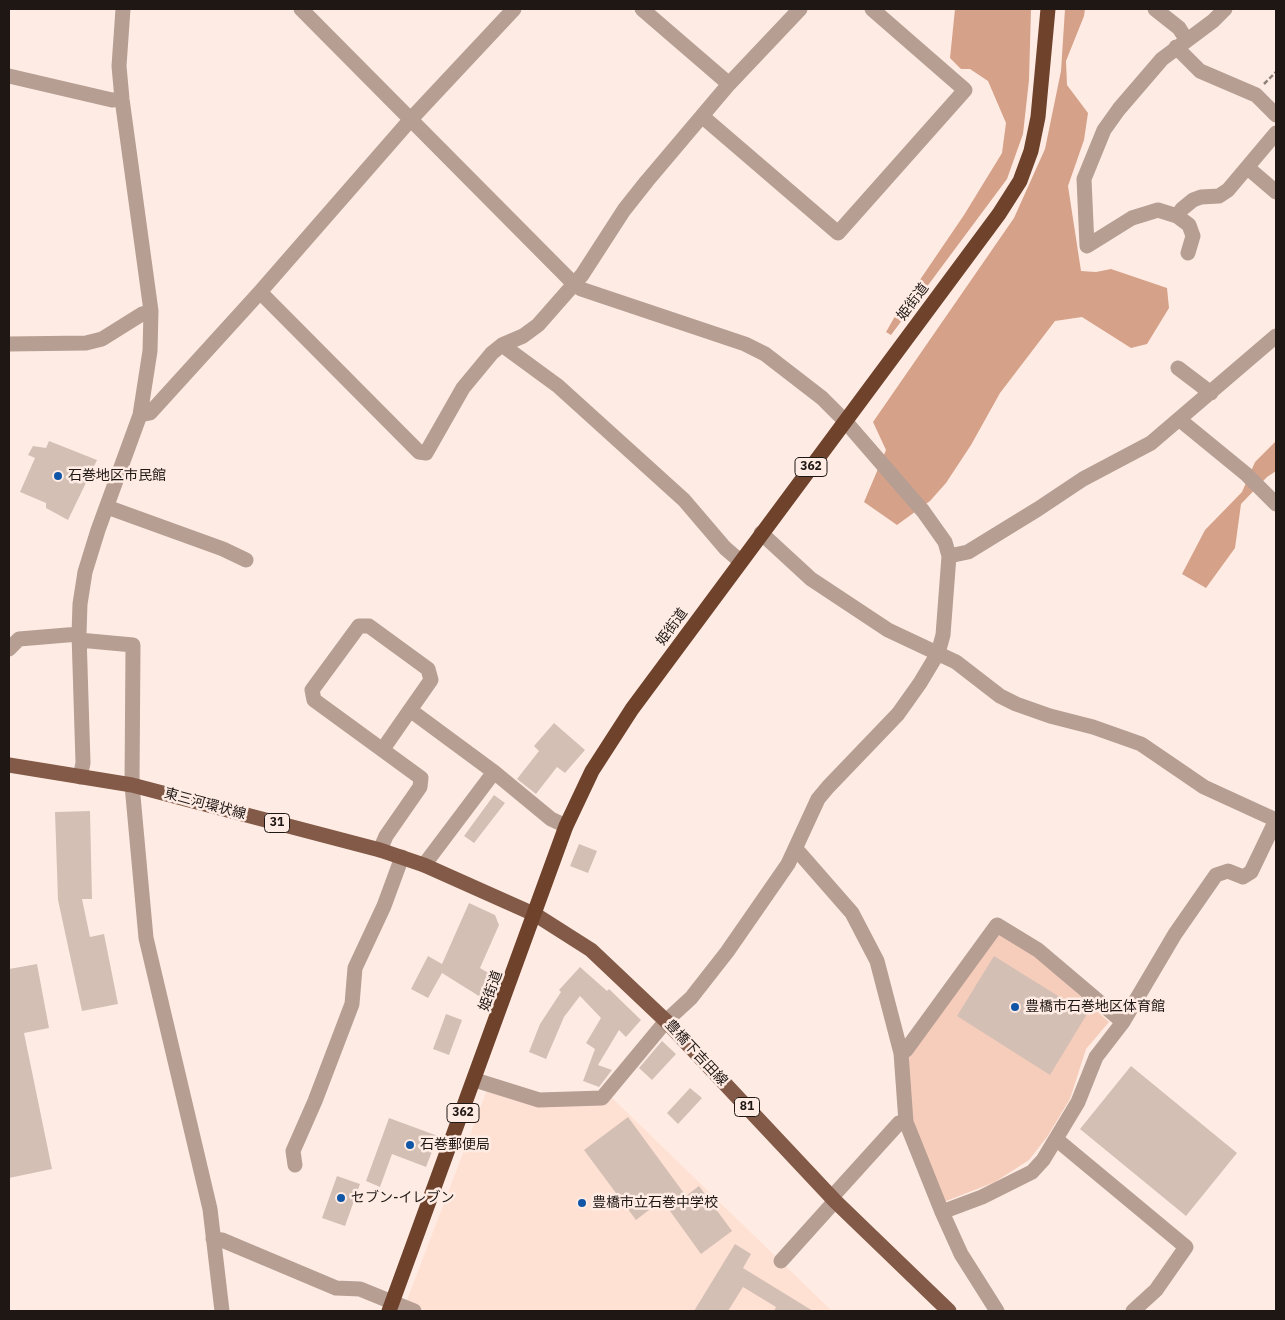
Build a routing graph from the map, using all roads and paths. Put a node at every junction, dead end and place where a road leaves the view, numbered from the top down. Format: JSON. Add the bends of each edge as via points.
{"nodes":[{"id":1,"x":123,"y":9,"type":"edge"},
{"id":2,"x":301,"y":9,"type":"edge"},
{"id":3,"x":514,"y":9,"type":"edge"},
{"id":4,"x":642,"y":9,"type":"edge"},
{"id":5,"x":800,"y":9,"type":"edge"},
{"id":6,"x":872,"y":9,"type":"edge"},
{"id":7,"x":1048,"y":9,"type":"edge"},
{"id":8,"x":1155,"y":9,"type":"edge"},
{"id":9,"x":1225,"y":9,"type":"edge"},
{"id":10,"x":1181,"y":43,"type":"junction"},
{"id":11,"x":9,"y":76,"type":"edge"},
{"id":12,"x":729,"y":84,"type":"junction"},
{"id":13,"x":122,"y":99,"type":"junction"},
{"id":14,"x":1276,"y":115,"type":"edge"},
{"id":15,"x":703,"y":117,"type":"junction"},
{"id":16,"x":411,"y":119,"type":"junction"},
{"id":17,"x":1276,"y":133,"type":"edge"},
{"id":18,"x":1248,"y":168,"type":"junction"},
{"id":19,"x":1276,"y":192,"type":"edge"},
{"id":20,"x":1177,"y":216,"type":"junction"},
{"id":21,"x":1188,"y":253,"type":"dead end"},
{"id":22,"x":574,"y":284,"type":"junction"},
{"id":23,"x":260,"y":292,"type":"junction"},
{"id":24,"x":152,"y":311,"type":"junction"},
{"id":25,"x":1276,"y":336,"type":"edge"},
{"id":26,"x":9,"y":344,"type":"edge"},
{"id":27,"x":502,"y":345,"type":"junction"},
{"id":28,"x":1178,"y":368,"type":"dead end"},
{"id":29,"x":1211,"y":393,"type":"junction"},
{"id":30,"x":140,"y":415,"type":"junction"},
{"id":31,"x":1180,"y":420,"type":"junction"},
{"id":32,"x":845,"y":421,"type":"junction"},
{"id":33,"x":1276,"y":504,"type":"edge"},
{"id":34,"x":107,"y":507,"type":"junction"},
{"id":35,"x":761,"y":532,"type":"junction"},
{"id":36,"x":949,"y":556,"type":"junction"},
{"id":37,"x":246,"y":560,"type":"dead end"},
{"id":38,"x":740,"y":562,"type":"junction"},
{"id":39,"x":79,"y":637,"type":"junction"},
{"id":40,"x":12,"y":638,"type":"edge"},
{"id":41,"x":938,"y":653,"type":"junction"},
{"id":42,"x":410,"y":710,"type":"junction"},
{"id":43,"x":383,"y":750,"type":"junction"},
{"id":44,"x":9,"y":765,"type":"edge"},
{"id":45,"x":494,"y":772,"type":"junction"},
{"id":46,"x":80,"y":777,"type":"junction"},
{"id":47,"x":132,"y":785,"type":"junction"},
{"id":48,"x":1276,"y":820,"type":"edge"},
{"id":49,"x":566,"y":826,"type":"junction"},
{"id":50,"x":796,"y":849,"type":"junction"},
{"id":51,"x":380,"y":850,"type":"junction"},
{"id":52,"x":402,"y":857,"type":"junction"},
{"id":53,"x":424,"y":865,"type":"junction"},
{"id":54,"x":536,"y":915,"type":"junction"},
{"id":55,"x":666,"y":1021,"type":"junction"},
{"id":56,"x":1123,"y":1022,"type":"junction"},
{"id":57,"x":901,"y":1053,"type":"junction"},
{"id":58,"x":475,"y":1080,"type":"junction"},
{"id":59,"x":906,"y":1122,"type":"junction"},
{"id":60,"x":1056,"y":1139,"type":"junction"},
{"id":61,"x":295,"y":1165,"type":"dead end"},
{"id":62,"x":833,"y":1199,"type":"junction"},
{"id":63,"x":942,"y":1212,"type":"junction"},
{"id":64,"x":213,"y":1239,"type":"junction"},
{"id":65,"x":781,"y":1261,"type":"dead end"},
{"id":66,"x":391,"y":1306,"type":"edge"},
{"id":67,"x":222,"y":1311,"type":"edge"},
{"id":68,"x":414,"y":1311,"type":"edge"},
{"id":69,"x":949,"y":1311,"type":"edge"},
{"id":70,"x":997,"y":1311,"type":"edge"},
{"id":71,"x":1133,"y":1311,"type":"edge"}],
"edges":[{"from":1,"to":13,"type":"street","via":[[119,66]]},
{"from":2,"to":16,"type":"street"},
{"from":3,"to":16,"type":"street"},
{"from":4,"to":12,"type":"street"},
{"from":5,"to":12,"type":"street"},
{"from":6,"to":15,"type":"street","via":[[965,90],[838,233]]},
{"from":7,"to":32,"type":"highway","name":"姫街道","number":"362","via":[[1038,117],[1031,151],[1020,180],[999,214]]},
{"from":8,"to":10,"type":"street","via":[[1178,28]]},
{"from":9,"to":10,"type":"street"},
{"from":10,"to":14,"type":"street","via":[[1200,71],[1256,95]]},
{"from":10,"to":20,"type":"street","via":[[1162,59],[1104,130],[1084,179],[1087,246],[1147,212],[1158,210]]},
{"from":11,"to":13,"type":"street","via":[[112,100]]},
{"from":12,"to":15,"type":"street"},
{"from":13,"to":24,"type":"street"},
{"from":15,"to":22,"type":"street","via":[[647,180]]},
{"from":16,"to":22,"type":"street"},
{"from":16,"to":23,"type":"street"},
{"from":17,"to":18,"type":"street"},
{"from":18,"to":19,"type":"street"},
{"from":18,"to":20,"type":"street","via":[[1228,190],[1219,196],[1194,200]]},
{"from":20,"to":21,"type":"street","via":[[1190,225],[1193,236]]},
{"from":22,"to":27,"type":"street","via":[[538,325],[524,336]]},
{"from":22,"to":32,"type":"street","via":[[745,344],[765,354],[822,398]]},
{"from":23,"to":27,"type":"street","via":[[418,452],[426,452],[463,388]]},
{"from":23,"to":30,"type":"street","via":[[150,413]]},
{"from":24,"to":26,"type":"street","via":[[102,339],[86,343]]},
{"from":24,"to":30,"type":"street","via":[[150,351]]},
{"from":25,"to":29,"type":"street"},
{"from":27,"to":38,"type":"street","via":[[558,386],[677,494]]},
{"from":28,"to":29,"type":"street"},
{"from":29,"to":31,"type":"street"},
{"from":30,"to":34,"type":"street"},
{"from":31,"to":33,"type":"street","via":[[1246,474]]},
{"from":31,"to":36,"type":"street","via":[[1151,442],[1083,479],[968,552]]},
{"from":32,"to":35,"type":"highway","name":"姫街道","number":"362"},
{"from":32,"to":36,"type":"street","via":[[923,511],[944,542]]},
{"from":34,"to":37,"type":"street"},
{"from":34,"to":39,"type":"street","via":[[86,572],[80,604]]},
{"from":35,"to":38,"type":"highway","name":"姫街道","number":"362"},
{"from":35,"to":41,"type":"street","via":[[812,579],[888,630]]},
{"from":36,"to":41,"type":"street","via":[[943,635]]},
{"from":38,"to":49,"type":"highway","name":"姫街道","number":"362","via":[[627,717],[592,771]]},
{"from":39,"to":40,"type":"street"},
{"from":39,"to":46,"type":"street","via":[[83,764]]},
{"from":39,"to":47,"type":"street","via":[[133,645]]},
{"from":41,"to":48,"type":"street","via":[[1016,704],[1141,744],[1204,787]]},
{"from":41,"to":50,"type":"street","via":[[898,714],[818,799]]},
{"from":42,"to":43,"type":"street"},
{"from":42,"to":43,"type":"street","via":[[432,680],[428,669],[369,626],[359,626],[312,690],[314,700]]},
{"from":42,"to":45,"type":"street"},
{"from":43,"to":51,"type":"street","via":[[421,778],[420,787]]},
{"from":44,"to":46,"type":"main road","name":"東三河環状線","number":"31"},
{"from":45,"to":49,"type":"street","via":[[551,820]]},
{"from":45,"to":53,"type":"street"},
{"from":46,"to":47,"type":"main road","name":"東三河環状線","number":"31"},
{"from":47,"to":51,"type":"main road","name":"東三河環状線","number":"31"},
{"from":47,"to":64,"type":"street","via":[[146,938],[210,1209]]},
{"from":48,"to":56,"type":"street","via":[[1251,872],[1243,876],[1228,871],[1216,875],[1175,934]]},
{"from":49,"to":54,"type":"highway","name":"姫街道","number":"362"},
{"from":50,"to":55,"type":"street","via":[[727,952],[691,998]]},
{"from":50,"to":57,"type":"street","via":[[852,913],[877,961]]},
{"from":51,"to":52,"type":"main road","name":"東三河環状線","number":"31"},
{"from":52,"to":53,"type":"main road","name":"東三河環状線","number":"31"},
{"from":52,"to":61,"type":"street","via":[[384,906],[355,968],[352,1004],[293,1151]]},
{"from":53,"to":54,"type":"main road","name":"東三河環状線","number":"31"},
{"from":54,"to":55,"type":"main road","name":"豊橋下吉田線","number":"81","via":[[591,950]]},
{"from":54,"to":58,"type":"highway","name":"姫街道","number":"362"},
{"from":55,"to":58,"type":"street","via":[[602,1098],[539,1100]]},
{"from":55,"to":62,"type":"main road","name":"豊橋下吉田線","number":"81"},
{"from":56,"to":57,"type":"street","via":[[1038,950],[997,926]]},
{"from":56,"to":60,"type":"street","via":[[1096,1057],[1078,1102]]},
{"from":57,"to":59,"type":"street"},
{"from":58,"to":66,"type":"highway","name":"姫街道","number":"362"},
{"from":59,"to":62,"type":"street","via":[[899,1123]]},
{"from":59,"to":63,"type":"street"},
{"from":60,"to":63,"type":"street","via":[[1032,1172],[982,1197]]},
{"from":60,"to":71,"type":"street","via":[[1186,1247],[1156,1290]]},
{"from":62,"to":65,"type":"street"},
{"from":62,"to":69,"type":"main road","name":"豊橋下吉田線","number":"81"},
{"from":63,"to":70,"type":"street","via":[[962,1254]]},
{"from":64,"to":66,"type":"street","via":[[336,1288],[360,1289]]},
{"from":64,"to":67,"type":"street"},
{"from":66,"to":68,"type":"street"}]}
